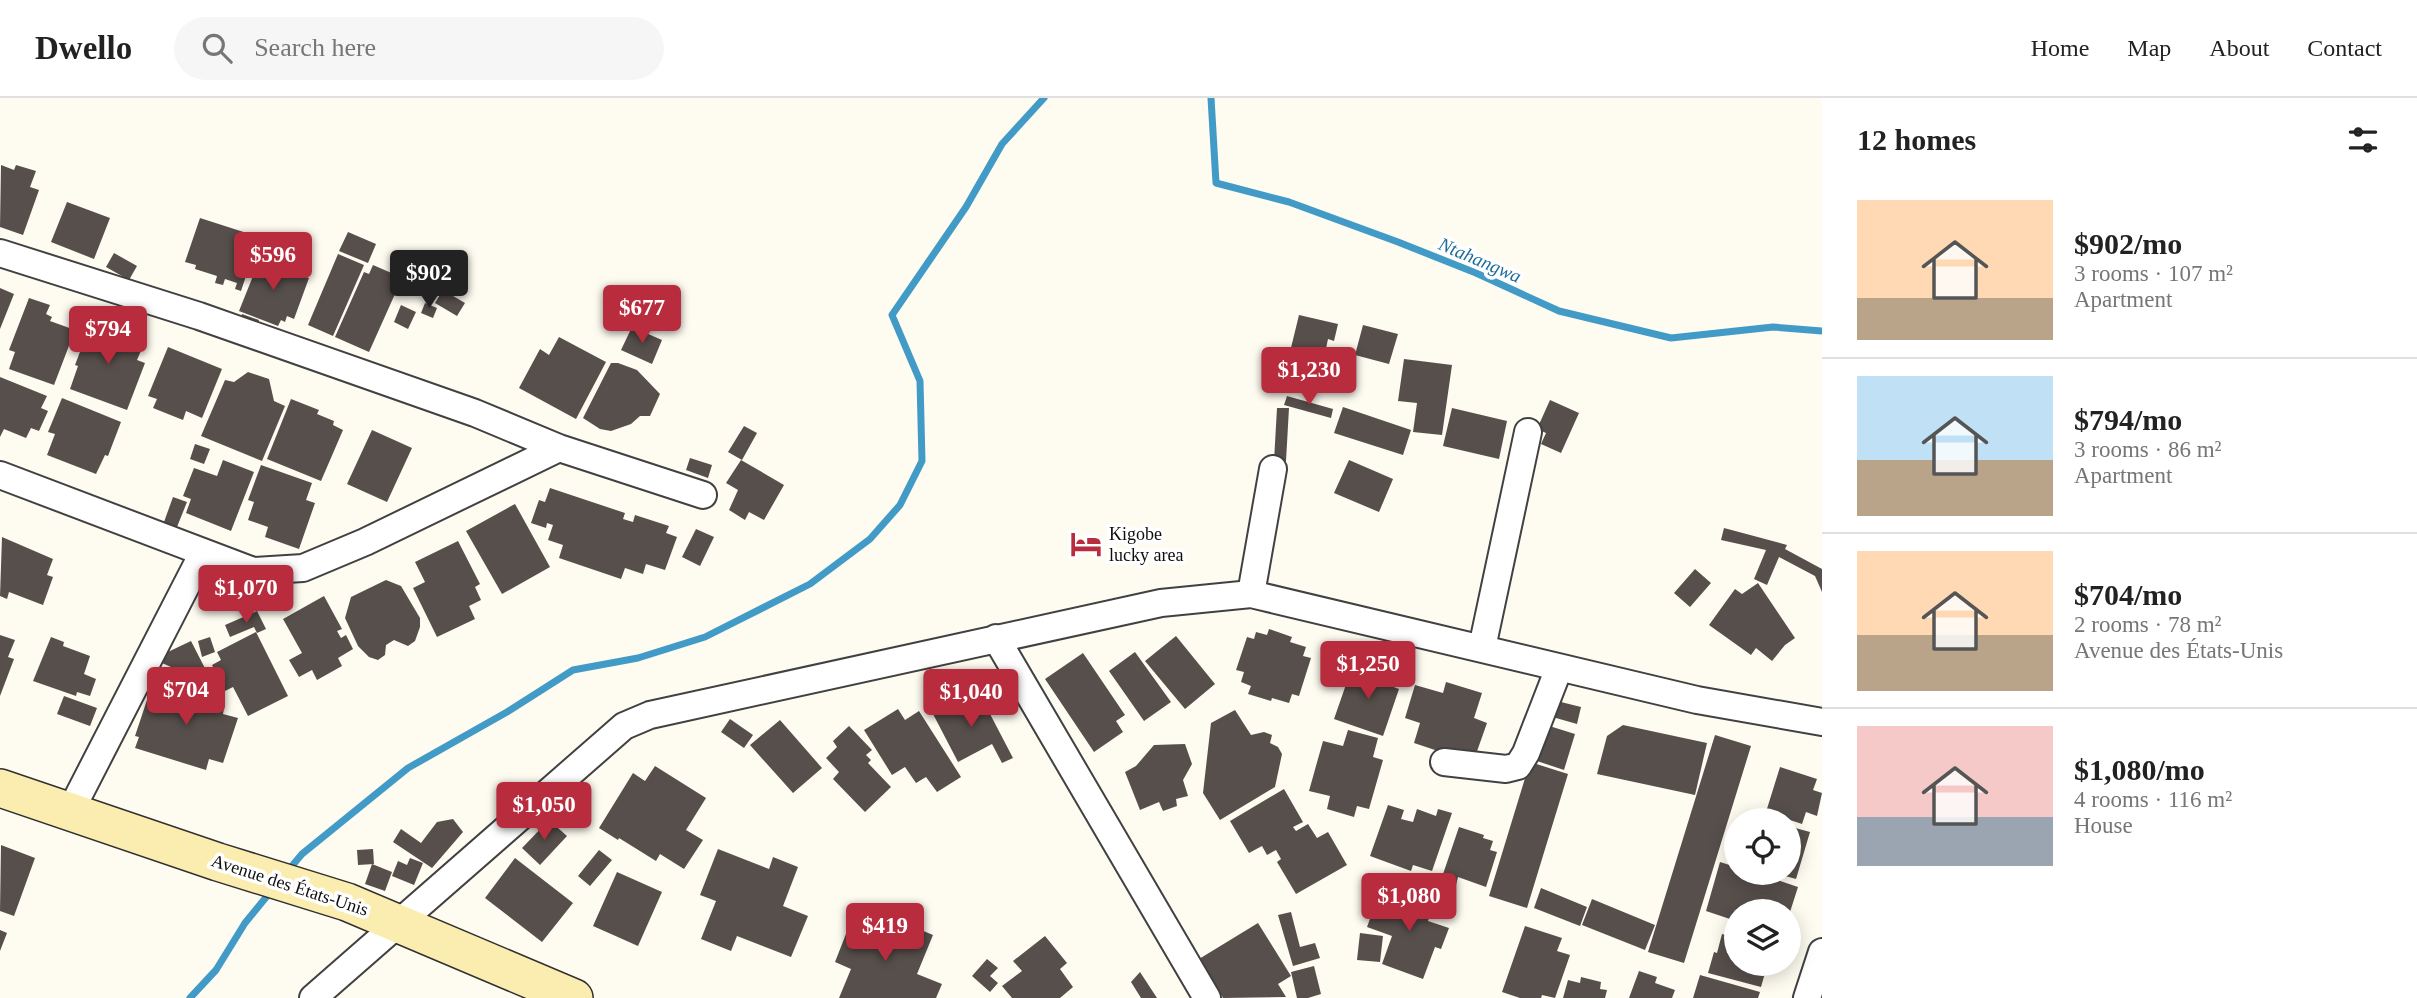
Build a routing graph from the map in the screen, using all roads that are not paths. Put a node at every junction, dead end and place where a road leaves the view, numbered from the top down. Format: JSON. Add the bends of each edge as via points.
{"nodes":[{"id":1,"x":0,"y":253,"type":"edge"},
{"id":2,"x":1528,"y":432,"type":"dead end"},
{"id":3,"x":559,"y":448,"type":"junction"},
{"id":4,"x":1273,"y":469,"type":"dead end"},
{"id":5,"x":0,"y":475,"type":"edge"},
{"id":6,"x":702,"y":495,"type":"dead end"},
{"id":7,"x":203,"y":553,"type":"junction"},
{"id":8,"x":1251,"y":594,"type":"junction"},
{"id":9,"x":996,"y":638,"type":"junction"},
{"id":10,"x":1482,"y":648,"type":"junction"},
{"id":11,"x":1559,"y":668,"type":"junction"},
{"id":12,"x":1822,"y":722,"type":"edge"},
{"id":13,"x":1444,"y":762,"type":"dead end"},
{"id":14,"x":0,"y":788,"type":"edge"},
{"id":15,"x":70,"y":813,"type":"junction"},
{"id":16,"x":399,"y":923,"type":"junction"},
{"id":17,"x":1822,"y":952,"type":"edge"},
{"id":18,"x":313,"y":998,"type":"edge"},
{"id":19,"x":574,"y":998,"type":"edge"},
{"id":20,"x":1208,"y":998,"type":"edge"},
{"id":21,"x":1807,"y":998,"type":"edge"}],
"edges":[{"from":1,"to":3,"type":"street","via":[[199,316]]},
{"from":2,"to":10,"type":"street"},
{"from":3,"to":6,"type":"street"},
{"from":3,"to":7,"type":"street","via":[[303,568],[253,571]]},
{"from":4,"to":8,"type":"street"},
{"from":5,"to":7,"type":"street"},
{"from":7,"to":15,"type":"street"},
{"from":8,"to":9,"type":"street","via":[[1161,603]]},
{"from":8,"to":10,"type":"street"},
{"from":9,"to":16,"type":"street","via":[[650,715],[624,726]]},
{"from":9,"to":20,"type":"street"},
{"from":10,"to":11,"type":"street"},
{"from":11,"to":12,"type":"street","via":[[1697,700]]},
{"from":11,"to":13,"type":"street","via":[[1518,766],[1506,769]]},
{"from":14,"to":15,"type":"street","name":"Avenue des États-Unis"},
{"from":15,"to":16,"type":"street","name":"Avenue des États-Unis"},
{"from":16,"to":18,"type":"street"},
{"from":16,"to":19,"type":"street","name":"Avenue des États-Unis"},
{"from":17,"to":21,"type":"street"}]}
